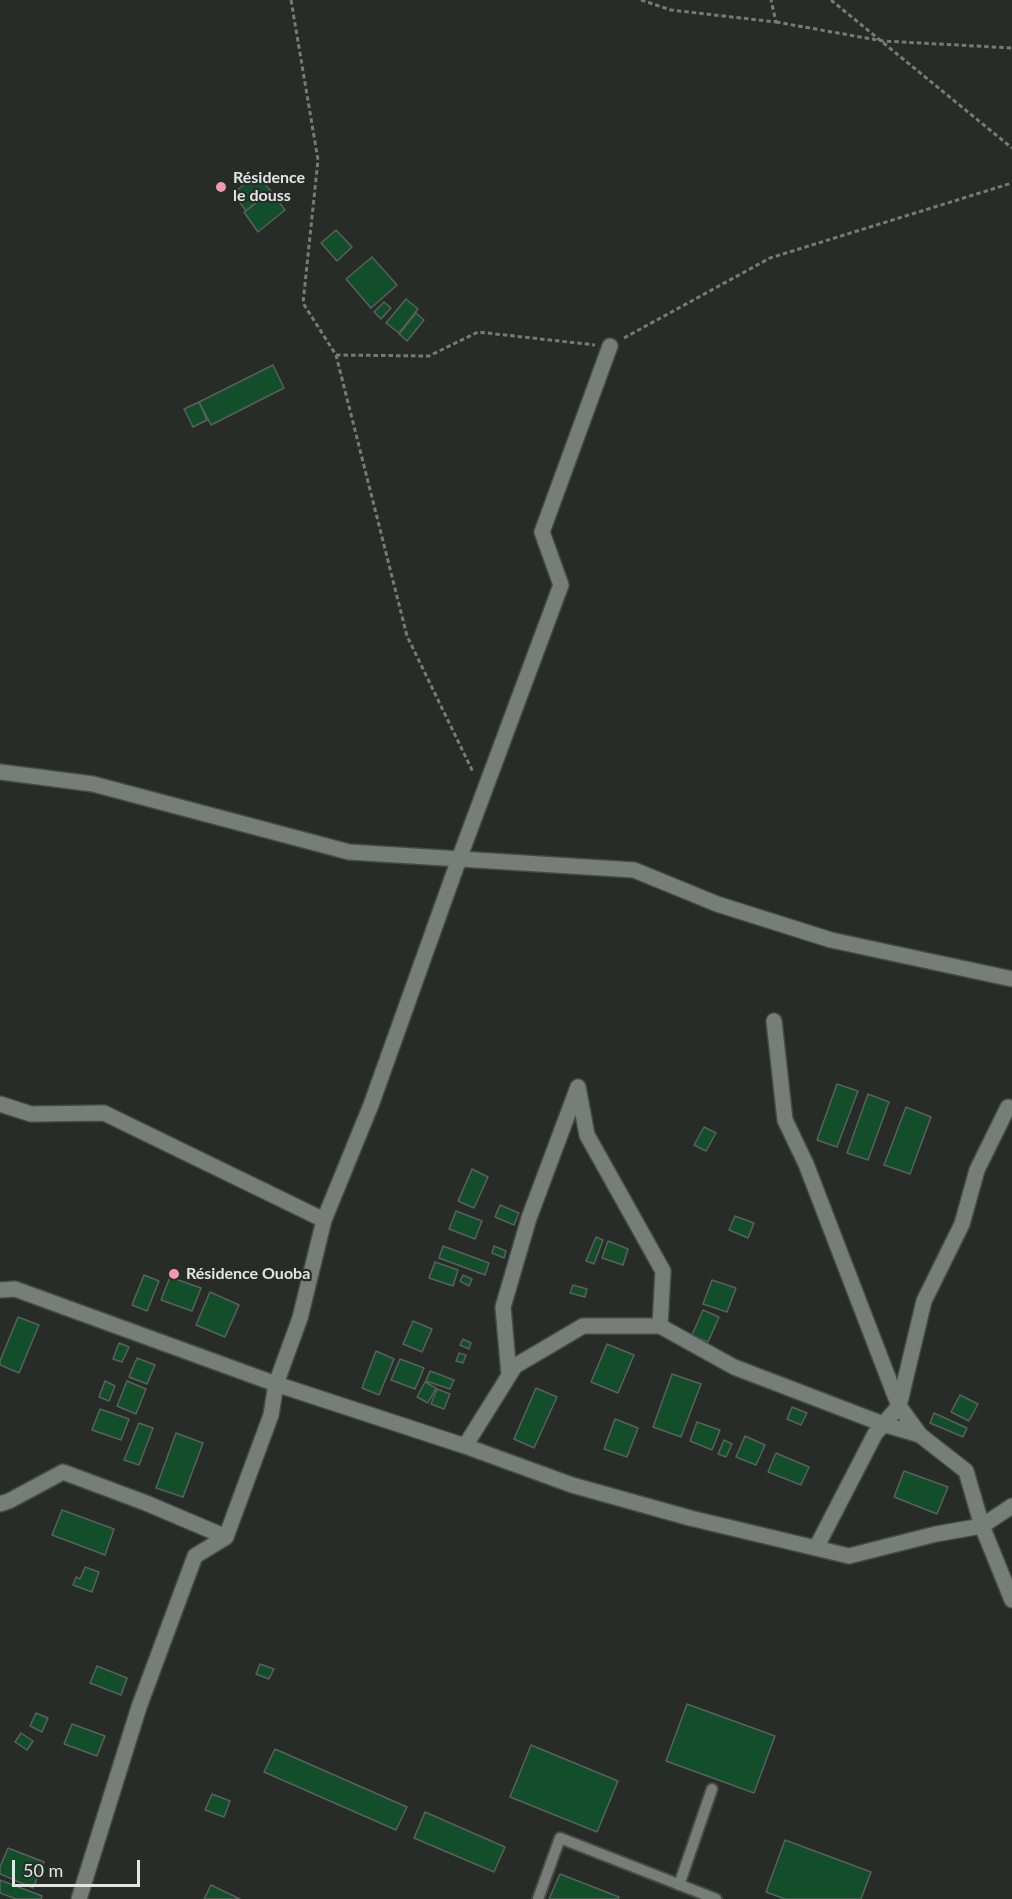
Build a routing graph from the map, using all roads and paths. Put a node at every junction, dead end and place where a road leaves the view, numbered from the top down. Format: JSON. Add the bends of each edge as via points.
{"nodes":[{"id":1,"x":291,"y":0,"type":"edge"},
{"id":2,"x":640,"y":0,"type":"edge"},
{"id":3,"x":771,"y":0,"type":"edge"},
{"id":4,"x":831,"y":0,"type":"edge"},
{"id":5,"x":776,"y":22,"type":"junction"},
{"id":6,"x":883,"y":41,"type":"junction"},
{"id":7,"x":1012,"y":48,"type":"edge"},
{"id":8,"x":1012,"y":148,"type":"edge"},
{"id":9,"x":1012,"y":183,"type":"edge"},
{"id":10,"x":610,"y":346,"type":"junction"},
{"id":11,"x":336,"y":355,"type":"junction"},
{"id":12,"x":0,"y":772,"type":"edge"},
{"id":13,"x":483,"y":793,"type":"junction"},
{"id":14,"x":459,"y":858,"type":"junction"},
{"id":15,"x":1012,"y":979,"type":"edge"},
{"id":16,"x":774,"y":1021,"type":"dead end"},
{"id":17,"x":0,"y":1104,"type":"edge"},
{"id":18,"x":1008,"y":1107,"type":"dead end"},
{"id":19,"x":324,"y":1220,"type":"junction"},
{"id":20,"x":0,"y":1290,"type":"edge"},
{"id":21,"x":660,"y":1326,"type":"junction"},
{"id":22,"x":509,"y":1376,"type":"junction"},
{"id":23,"x":276,"y":1384,"type":"junction"},
{"id":24,"x":899,"y":1406,"type":"junction"},
{"id":25,"x":883,"y":1424,"type":"junction"},
{"id":26,"x":920,"y":1436,"type":"junction"},
{"id":27,"x":465,"y":1446,"type":"junction"},
{"id":28,"x":0,"y":1504,"type":"edge"},
{"id":29,"x":1012,"y":1506,"type":"edge"},
{"id":30,"x":982,"y":1526,"type":"junction"},
{"id":31,"x":226,"y":1538,"type":"junction"},
{"id":32,"x":816,"y":1548,"type":"junction"},
{"id":33,"x":1012,"y":1600,"type":"edge"},
{"id":34,"x":712,"y":1789,"type":"dead end"},
{"id":35,"x":679,"y":1885,"type":"junction"},
{"id":36,"x":80,"y":1899,"type":"edge"},
{"id":37,"x":538,"y":1899,"type":"edge"},
{"id":38,"x":716,"y":1899,"type":"edge"}],
"edges":[{"from":1,"to":11,"type":"path","via":[[318,160],[303,303]]},
{"from":2,"to":5,"type":"path","via":[[671,10]]},
{"from":3,"to":5,"type":"path"},
{"from":4,"to":6,"type":"path"},
{"from":5,"to":6,"type":"path"},
{"from":6,"to":7,"type":"path"},
{"from":6,"to":8,"type":"path"},
{"from":9,"to":10,"type":"path","via":[[770,258]]},
{"from":10,"to":11,"type":"path","via":[[478,332],[429,356]]},
{"from":10,"to":13,"type":"street","via":[[542,532],[561,585]]},
{"from":11,"to":13,"type":"path","via":[[407,636]]},
{"from":12,"to":14,"type":"street","via":[[93,784],[349,852]]},
{"from":13,"to":14,"type":"street"},
{"from":14,"to":15,"type":"street","via":[[634,870],[717,904],[831,940]]},
{"from":14,"to":19,"type":"street","via":[[371,1106]]},
{"from":16,"to":24,"type":"street","via":[[785,1120],[806,1164]]},
{"from":17,"to":19,"type":"street","via":[[31,1114],[104,1113]]},
{"from":18,"to":24,"type":"street","via":[[977,1170],[962,1224],[924,1301]]},
{"from":19,"to":23,"type":"street","via":[[300,1318]]},
{"from":20,"to":23,"type":"street","via":[[15,1289]]},
{"from":21,"to":22,"type":"street","via":[[583,1326],[515,1366]]},
{"from":21,"to":22,"type":"street","via":[[663,1272],[587,1135],[578,1087],[529,1218],[503,1307]]},
{"from":21,"to":25,"type":"street","via":[[734,1366]]},
{"from":22,"to":27,"type":"street"},
{"from":23,"to":27,"type":"street"},
{"from":23,"to":31,"type":"street","via":[[271,1415]]},
{"from":24,"to":25,"type":"street"},
{"from":24,"to":26,"type":"street"},
{"from":25,"to":26,"type":"street"},
{"from":25,"to":32,"type":"street"},
{"from":26,"to":30,"type":"street","via":[[966,1471]]},
{"from":27,"to":32,"type":"street","via":[[582,1488]]},
{"from":28,"to":31,"type":"street","via":[[63,1472]]},
{"from":29,"to":30,"type":"street"},
{"from":30,"to":32,"type":"street","via":[[849,1557]]},
{"from":30,"to":33,"type":"street"},
{"from":31,"to":36,"type":"street","via":[[195,1556],[139,1707]]},
{"from":34,"to":35,"type":"lane"},
{"from":35,"to":37,"type":"lane","via":[[560,1839]]},
{"from":35,"to":38,"type":"lane"}]}
